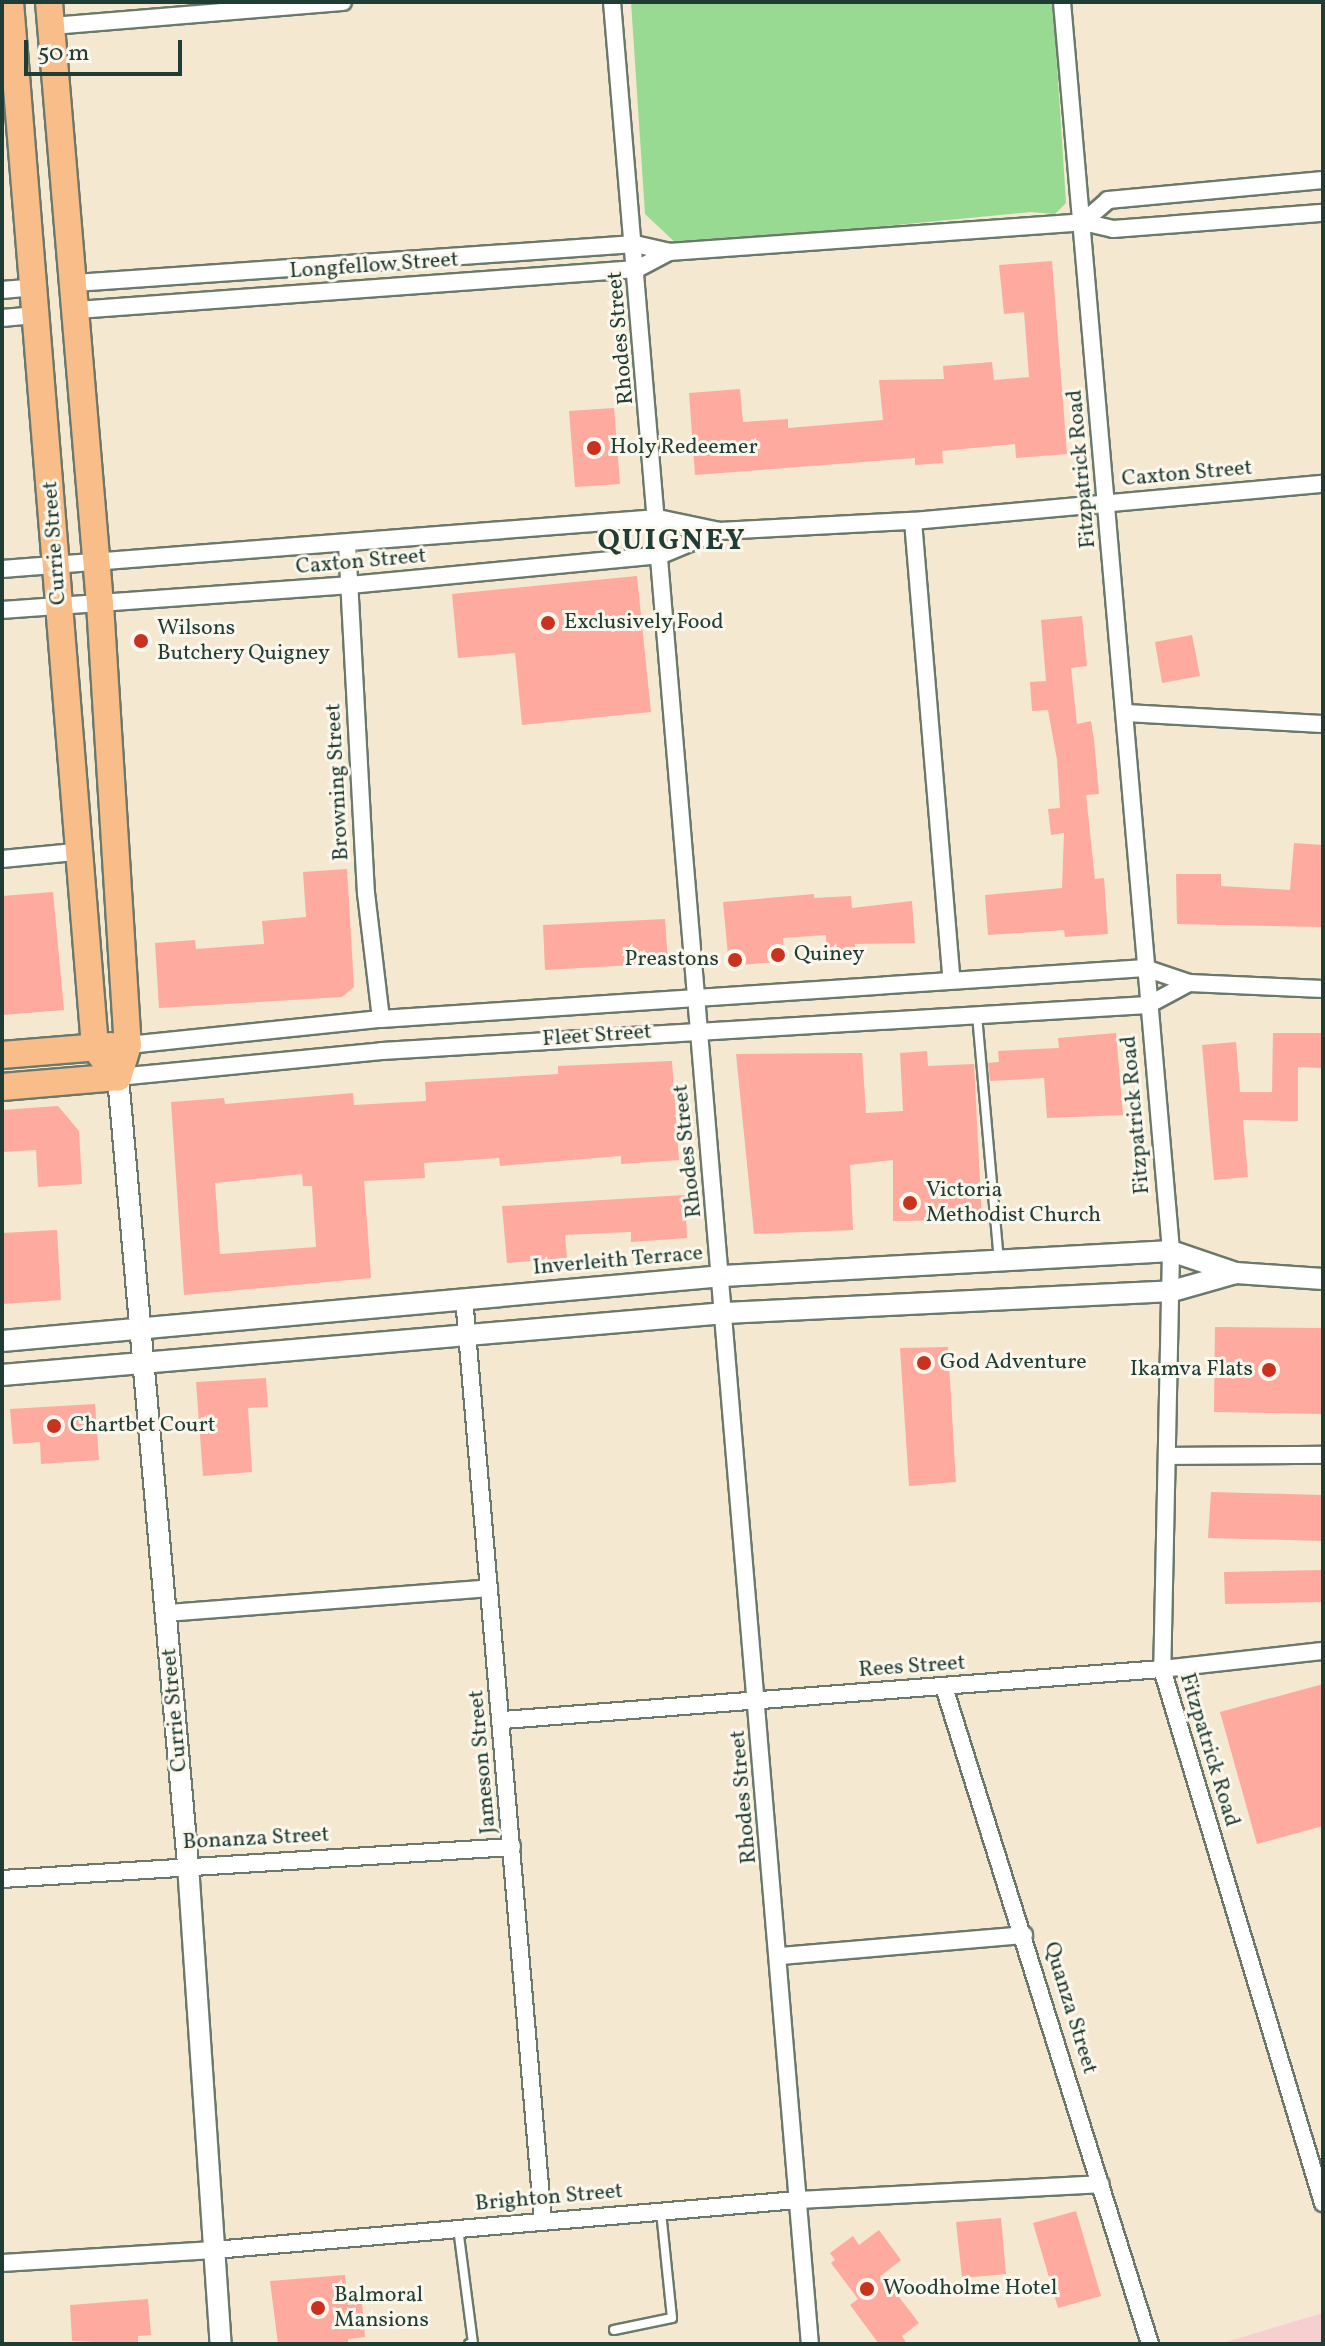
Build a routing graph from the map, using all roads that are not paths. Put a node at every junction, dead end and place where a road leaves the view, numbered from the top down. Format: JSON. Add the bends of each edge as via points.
{"nodes":[{"id":1,"x":343,"y":2,"type":"edge"},
{"id":2,"x":612,"y":2,"type":"edge"},
{"id":3,"x":1062,"y":2,"type":"edge"},
{"id":4,"x":7,"y":14,"type":"edge"},
{"id":5,"x":50,"y":14,"type":"edge"},
{"id":6,"x":1323,"y":180,"type":"edge"},
{"id":7,"x":1323,"y":213,"type":"edge"},
{"id":8,"x":1083,"y":222,"type":"junction"},
{"id":9,"x":635,"y":244,"type":"junction"},
{"id":10,"x":669,"y":252,"type":"junction"},
{"id":11,"x":637,"y":269,"type":"junction"},
{"id":12,"x":75,"y":283,"type":"junction"},
{"id":13,"x":35,"y":287,"type":"junction"},
{"id":14,"x":2,"y":290,"type":"edge"},
{"id":15,"x":77,"y":310,"type":"junction"},
{"id":16,"x":38,"y":315,"type":"junction"},
{"id":17,"x":2,"y":318,"type":"edge"},
{"id":18,"x":1323,"y":484,"type":"edge"},
{"id":19,"x":1107,"y":503,"type":"junction"},
{"id":20,"x":658,"y":518,"type":"junction"},
{"id":21,"x":913,"y":521,"type":"junction"},
{"id":22,"x":719,"y":531,"type":"junction"},
{"id":23,"x":347,"y":543,"type":"junction"},
{"id":24,"x":661,"y":555,"type":"junction"},
{"id":25,"x":97,"y":561,"type":"junction"},
{"id":26,"x":57,"y":564,"type":"junction"},
{"id":27,"x":2,"y":569,"type":"edge"},
{"id":28,"x":350,"y":585,"type":"junction"},
{"id":29,"x":100,"y":604,"type":"junction"},
{"id":30,"x":60,"y":605,"type":"junction"},
{"id":31,"x":2,"y":610,"type":"edge"},
{"id":32,"x":1125,"y":713,"type":"junction"},
{"id":33,"x":1323,"y":724,"type":"edge"},
{"id":34,"x":75,"y":852,"type":"junction"},
{"id":35,"x":2,"y":859,"type":"edge"},
{"id":36,"x":1145,"y":968,"type":"junction"},
{"id":37,"x":951,"y":978,"type":"junction"},
{"id":38,"x":1189,"y":983,"type":"junction"},
{"id":39,"x":1323,"y":989,"type":"edge"},
{"id":40,"x":694,"y":998,"type":"junction"},
{"id":41,"x":1148,"y":1005,"type":"junction"},
{"id":42,"x":977,"y":1014,"type":"junction"},
{"id":43,"x":381,"y":1019,"type":"junction"},
{"id":44,"x":698,"y":1029,"type":"junction"},
{"id":45,"x":128,"y":1045,"type":"junction"},
{"id":46,"x":95,"y":1048,"type":"junction"},
{"id":47,"x":2,"y":1055,"type":"edge"},
{"id":48,"x":118,"y":1077,"type":"junction"},
{"id":49,"x":2,"y":1087,"type":"edge"},
{"id":50,"x":1171,"y":1251,"type":"junction"},
{"id":51,"x":999,"y":1260,"type":"junction"},
{"id":52,"x":1236,"y":1273,"type":"junction"},
{"id":53,"x":723,"y":1276,"type":"junction"},
{"id":54,"x":1323,"y":1279,"type":"edge"},
{"id":55,"x":1172,"y":1291,"type":"junction"},
{"id":56,"x":464,"y":1298,"type":"junction"},
{"id":57,"x":725,"y":1313,"type":"junction"},
{"id":58,"x":140,"y":1327,"type":"junction"},
{"id":59,"x":467,"y":1334,"type":"junction"},
{"id":60,"x":2,"y":1341,"type":"edge"},
{"id":61,"x":143,"y":1361,"type":"junction"},
{"id":62,"x":2,"y":1375,"type":"edge"},
{"id":63,"x":1323,"y":1455,"type":"edge"},
{"id":64,"x":1168,"y":1456,"type":"junction"},
{"id":65,"x":489,"y":1588,"type":"junction"},
{"id":66,"x":167,"y":1613,"type":"junction"},
{"id":67,"x":1323,"y":1651,"type":"edge"},
{"id":68,"x":1162,"y":1669,"type":"junction"},
{"id":69,"x":944,"y":1687,"type":"junction"},
{"id":70,"x":757,"y":1701,"type":"junction"},
{"id":71,"x":503,"y":1720,"type":"junction"},
{"id":72,"x":512,"y":1847,"type":"junction"},
{"id":73,"x":188,"y":1865,"type":"junction"},
{"id":74,"x":2,"y":1879,"type":"edge"},
{"id":75,"x":1024,"y":1935,"type":"junction"},
{"id":76,"x":780,"y":1956,"type":"junction"},
{"id":77,"x":1101,"y":2184,"type":"junction"},
{"id":78,"x":797,"y":2200,"type":"junction"},
{"id":79,"x":1323,"y":2203,"type":"edge"},
{"id":80,"x":661,"y":2211,"type":"junction"},
{"id":81,"x":543,"y":2222,"type":"junction"},
{"id":82,"x":458,"y":2227,"type":"junction"},
{"id":83,"x":214,"y":2250,"type":"junction"},
{"id":84,"x":2,"y":2263,"type":"edge"},
{"id":85,"x":614,"y":2330,"type":"dead end"},
{"id":86,"x":221,"y":2344,"type":"edge"},
{"id":87,"x":469,"y":2344,"type":"edge"},
{"id":88,"x":810,"y":2344,"type":"edge"},
{"id":89,"x":1150,"y":2344,"type":"edge"}],
"edges":[{"from":1,"to":5,"type":"street"},
{"from":2,"to":9,"type":"street","name":"Rhodes Street"},
{"from":3,"to":8,"type":"street","name":"Fitzpatrick Road"},
{"from":4,"to":13,"type":"main road","name":"Currie Street"},
{"from":5,"to":12,"type":"main road","name":"Currie Street"},
{"from":6,"to":8,"type":"street","via":[[1108,200]]},
{"from":7,"to":8,"type":"street","name":"Longfellow Street","via":[[1113,229]]},
{"from":8,"to":10,"type":"street","name":"Longfellow Street"},
{"from":8,"to":19,"type":"street","name":"Fitzpatrick Road"},
{"from":9,"to":10,"type":"street","name":"Longfellow Street"},
{"from":9,"to":11,"type":"street","name":"Rhodes Street"},
{"from":9,"to":12,"type":"street","name":"Longfellow Street"},
{"from":10,"to":11,"type":"street","name":"Longfellow Street"},
{"from":11,"to":15,"type":"street","name":"Longfellow Street"},
{"from":11,"to":20,"type":"street","name":"Rhodes Street"},
{"from":12,"to":15,"type":"main road","name":"Currie Street"},
{"from":13,"to":14,"type":"street"},
{"from":13,"to":16,"type":"main road","name":"Currie Street"},
{"from":15,"to":25,"type":"main road","name":"Currie Street"},
{"from":16,"to":17,"type":"street"},
{"from":16,"to":26,"type":"main road","name":"Currie Street"},
{"from":18,"to":19,"type":"street","name":"Caxton Street"},
{"from":19,"to":21,"type":"street","name":"Caxton Street"},
{"from":19,"to":32,"type":"street","name":"Fitzpatrick Road"},
{"from":20,"to":22,"type":"street","name":"Caxton Street"},
{"from":20,"to":23,"type":"street","name":"Caxton Street"},
{"from":20,"to":24,"type":"street","name":"Rhodes Street"},
{"from":21,"to":22,"type":"street","name":"Caxton Street"},
{"from":21,"to":37,"type":"street"},
{"from":22,"to":24,"type":"street","name":"Caxton Street"},
{"from":23,"to":25,"type":"street","name":"Caxton Street"},
{"from":23,"to":28,"type":"street","name":"Browning Street"},
{"from":24,"to":28,"type":"street","name":"Caxton Street"},
{"from":24,"to":40,"type":"street","name":"Rhodes Street"},
{"from":25,"to":26,"type":"street","name":"Caxton Street"},
{"from":25,"to":29,"type":"main road","name":"Currie Street"},
{"from":26,"to":27,"type":"street","name":"Caxton Street"},
{"from":26,"to":30,"type":"main road","name":"Currie Street"},
{"from":28,"to":29,"type":"street","name":"Caxton Street"},
{"from":28,"to":43,"type":"street","name":"Browning Street","via":[[366,893]]},
{"from":29,"to":30,"type":"street","name":"Caxton Street"},
{"from":29,"to":45,"type":"main road","name":"Currie Street"},
{"from":30,"to":31,"type":"street","name":"Caxton Street"},
{"from":30,"to":34,"type":"main road","name":"Currie Street"},
{"from":32,"to":33,"type":"street"},
{"from":32,"to":36,"type":"street","name":"Fitzpatrick Road"},
{"from":34,"to":35,"type":"street"},
{"from":34,"to":46,"type":"main road","name":"Currie Street"},
{"from":36,"to":37,"type":"street","name":"Fleet Street"},
{"from":36,"to":38,"type":"street","name":"Fleet Street"},
{"from":36,"to":41,"type":"street","name":"Fitzpatrick Road"},
{"from":37,"to":40,"type":"street","name":"Fleet Street"},
{"from":38,"to":39,"type":"street","name":"Fleet Street"},
{"from":38,"to":41,"type":"street","name":"Fleet Street"},
{"from":40,"to":43,"type":"street","name":"Fleet Street"},
{"from":40,"to":44,"type":"street","name":"Rhodes Street"},
{"from":41,"to":42,"type":"street","name":"Fleet Street"},
{"from":41,"to":50,"type":"street","name":"Fitzpatrick Road"},
{"from":42,"to":44,"type":"street","name":"Fleet Street"},
{"from":42,"to":51,"type":"lane"},
{"from":43,"to":45,"type":"street","name":"Fleet Street"},
{"from":44,"to":48,"type":"street","name":"Fleet Street","via":[[382,1051]]},
{"from":44,"to":53,"type":"street","name":"Rhodes Street"},
{"from":45,"to":46,"type":"main road","name":"Fleet Street"},
{"from":45,"to":48,"type":"main road","name":"Currie Street"},
{"from":46,"to":47,"type":"main road","name":"Fleet Street"},
{"from":46,"to":48,"type":"main road"},
{"from":48,"to":49,"type":"main road","name":"Fleet Street"},
{"from":48,"to":58,"type":"street","name":"Currie Street"},
{"from":50,"to":51,"type":"street","name":"Inverleith Terrace"},
{"from":50,"to":52,"type":"street","name":"Inverleith Terrace"},
{"from":50,"to":55,"type":"street","name":"Fitzpatrick Road"},
{"from":51,"to":53,"type":"street","name":"Inverleith Terrace"},
{"from":52,"to":54,"type":"street","name":"Inverleith Terrace"},
{"from":52,"to":55,"type":"street","name":"Inverleith Terrace"},
{"from":53,"to":56,"type":"street","name":"Inverleith Terrace"},
{"from":53,"to":57,"type":"street","name":"Rhodes Street"},
{"from":55,"to":57,"type":"street","name":"Inverleith Terrace"},
{"from":55,"to":64,"type":"street","name":"Fitzpatrick Road"},
{"from":56,"to":58,"type":"street","name":"Inverleith Terrace"},
{"from":56,"to":59,"type":"street","name":"Jameson Street"},
{"from":57,"to":59,"type":"street","name":"Inverleith Terrace"},
{"from":57,"to":70,"type":"street","name":"Rhodes Street"},
{"from":58,"to":60,"type":"street","name":"Inverleith Terrace"},
{"from":58,"to":61,"type":"street","name":"Currie Street"},
{"from":59,"to":61,"type":"street","name":"Inverleith Terrace"},
{"from":59,"to":65,"type":"street","name":"Jameson Street"},
{"from":61,"to":62,"type":"street","name":"Inverleith Terrace"},
{"from":61,"to":66,"type":"street","name":"Currie Street"},
{"from":63,"to":64,"type":"street"},
{"from":64,"to":68,"type":"street","name":"Fitzpatrick Road"},
{"from":65,"to":66,"type":"street"},
{"from":65,"to":71,"type":"street","name":"Jameson Street"},
{"from":66,"to":73,"type":"street","name":"Currie Street"},
{"from":67,"to":68,"type":"street","name":"Rees Street"},
{"from":68,"to":69,"type":"street","name":"Rees Street"},
{"from":68,"to":79,"type":"street","name":"Fitzpatrick Road"},
{"from":69,"to":70,"type":"street","name":"Rees Street"},
{"from":69,"to":75,"type":"street","name":"Quanza Street"},
{"from":70,"to":71,"type":"street","name":"Rees Street"},
{"from":70,"to":76,"type":"street","name":"Rhodes Street"},
{"from":71,"to":72,"type":"street","name":"Jameson Street"},
{"from":72,"to":73,"type":"street","name":"Bonanza Street"},
{"from":72,"to":81,"type":"street","name":"Jameson Street"},
{"from":73,"to":74,"type":"street","name":"Bonanza Street"},
{"from":73,"to":83,"type":"street","name":"Currie Street"},
{"from":75,"to":76,"type":"street"},
{"from":75,"to":77,"type":"street","name":"Quanza Street"},
{"from":76,"to":78,"type":"street","name":"Rhodes Street"},
{"from":77,"to":78,"type":"street","name":"Brighton Street"},
{"from":77,"to":89,"type":"street","name":"Quanza Street"},
{"from":78,"to":80,"type":"street","name":"Brighton Street"},
{"from":78,"to":88,"type":"street","name":"Rhodes Street"},
{"from":80,"to":81,"type":"street","name":"Brighton Street"},
{"from":80,"to":85,"type":"lane","via":[[672,2318]]},
{"from":81,"to":82,"type":"street","name":"Brighton Street"},
{"from":82,"to":83,"type":"street","name":"Brighton Street"},
{"from":82,"to":87,"type":"lane","via":[[473,2343]]},
{"from":83,"to":84,"type":"street","name":"Brighton Street"},
{"from":83,"to":86,"type":"street","name":"Currie Street"}]}
